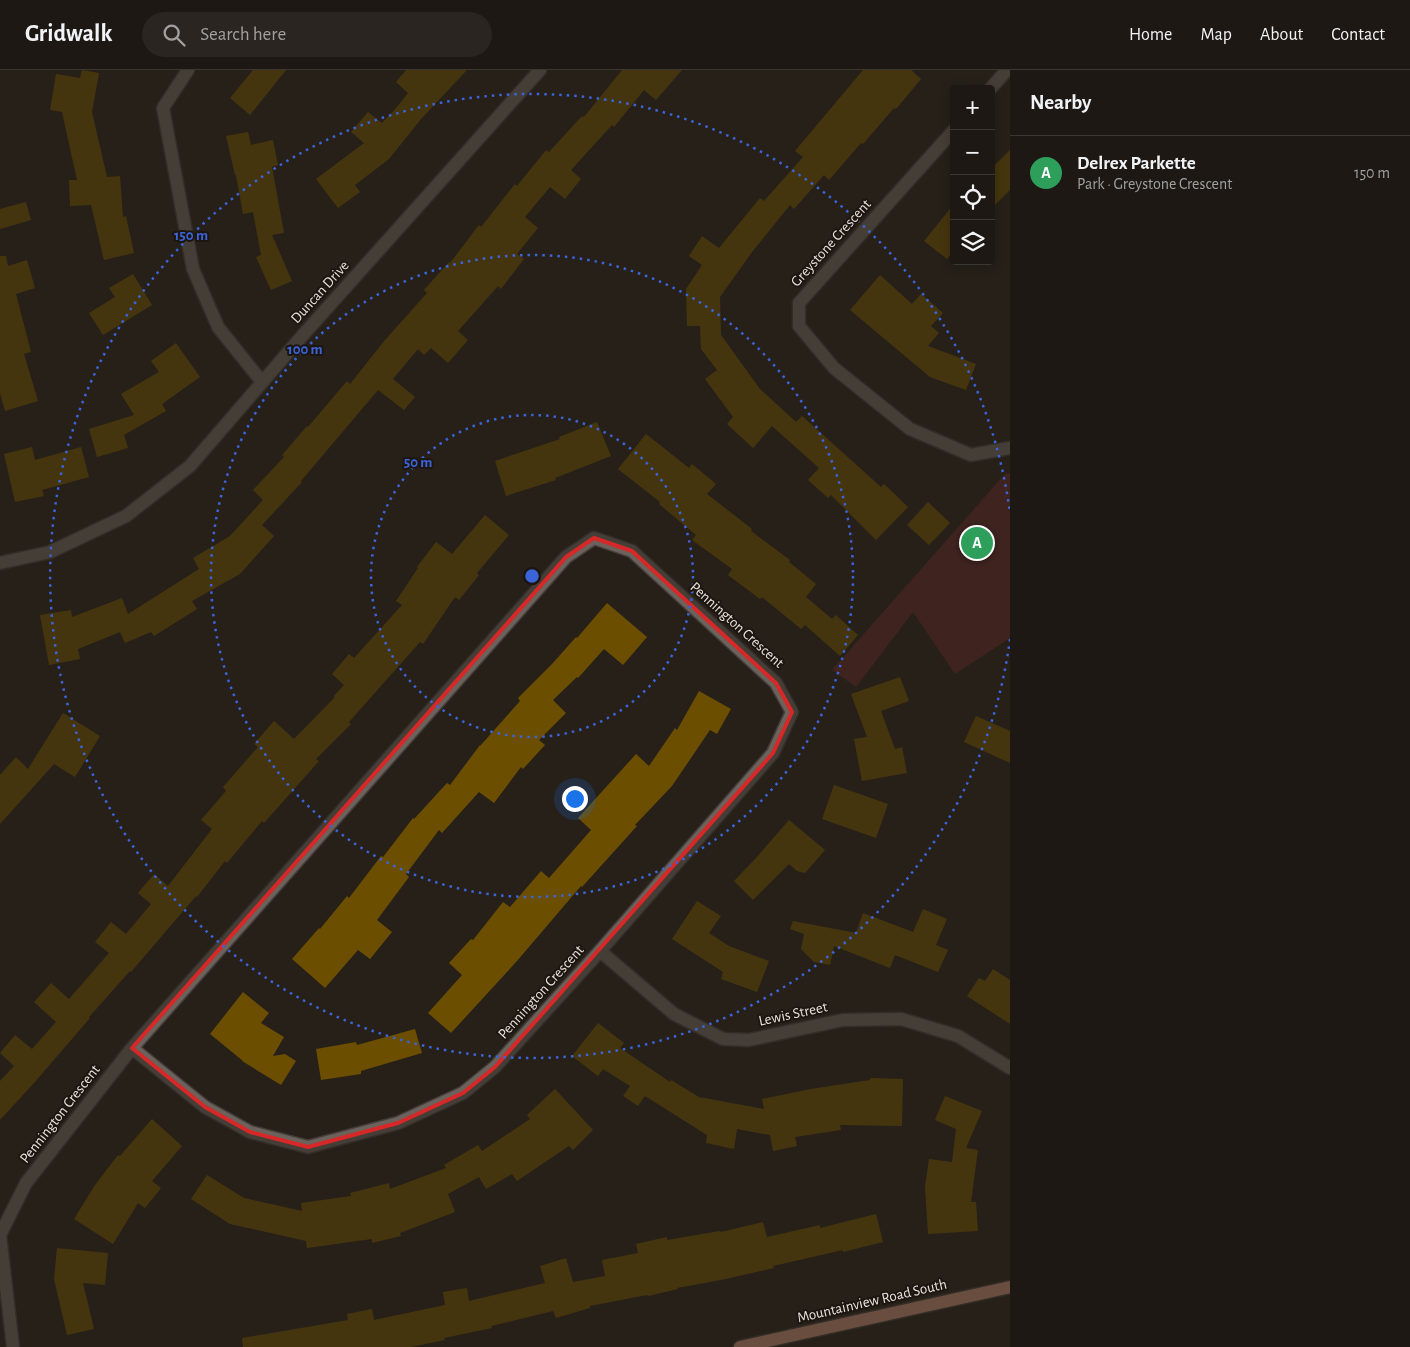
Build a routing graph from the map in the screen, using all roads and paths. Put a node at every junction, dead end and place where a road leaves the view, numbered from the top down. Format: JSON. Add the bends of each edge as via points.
{"nodes":[{"id":1,"x":188,"y":70,"type":"edge"},
{"id":2,"x":540,"y":70,"type":"edge"},
{"id":3,"x":1007,"y":70,"type":"edge"},
{"id":4,"x":994,"y":85,"type":"edge"},
{"id":5,"x":950,"y":134,"type":"edge"},
{"id":6,"x":262,"y":382,"type":"junction"},
{"id":7,"x":1010,"y":448,"type":"edge"},
{"id":8,"x":0,"y":563,"type":"edge"},
{"id":9,"x":600,"y":951,"type":"junction"},
{"id":10,"x":132,"y":1048,"type":"junction"},
{"id":11,"x":1010,"y":1068,"type":"edge"},
{"id":12,"x":1010,"y":1287,"type":"edge"},
{"id":13,"x":13,"y":1347,"type":"edge"},
{"id":14,"x":740,"y":1347,"type":"edge"}],
"edges":[{"from":1,"to":6,"type":"street","via":[[164,108],[194,269],[218,327]]},
{"from":2,"to":6,"type":"street","name":"Duncan Drive"},
{"from":3,"to":4,"type":"street"},
{"from":5,"to":7,"type":"street","name":"Greystone Crescent","via":[[799,303],[799,326],[834,368],[910,430],[971,455]]},
{"from":6,"to":8,"type":"street","name":"Duncan Drive","via":[[190,466],[126,516],[50,552]]},
{"from":9,"to":10,"type":"street","name":"Pennington Crescent","via":[[495,1067],[463,1093],[398,1123],[308,1146],[250,1132],[205,1107]]},
{"from":9,"to":10,"type":"street","name":"Pennington Crescent","via":[[773,753],[792,712],[776,683],[632,551],[594,538],[566,556]]},
{"from":9,"to":11,"type":"street","name":"Lewis Street","via":[[674,1014],[723,1038],[749,1040],[843,1020],[901,1019],[958,1036]]},
{"from":10,"to":13,"type":"street","name":"Pennington Crescent","via":[[26,1183],[0,1235]]},
{"from":12,"to":14,"type":"main road","name":"Mountainview Road South"}]}
